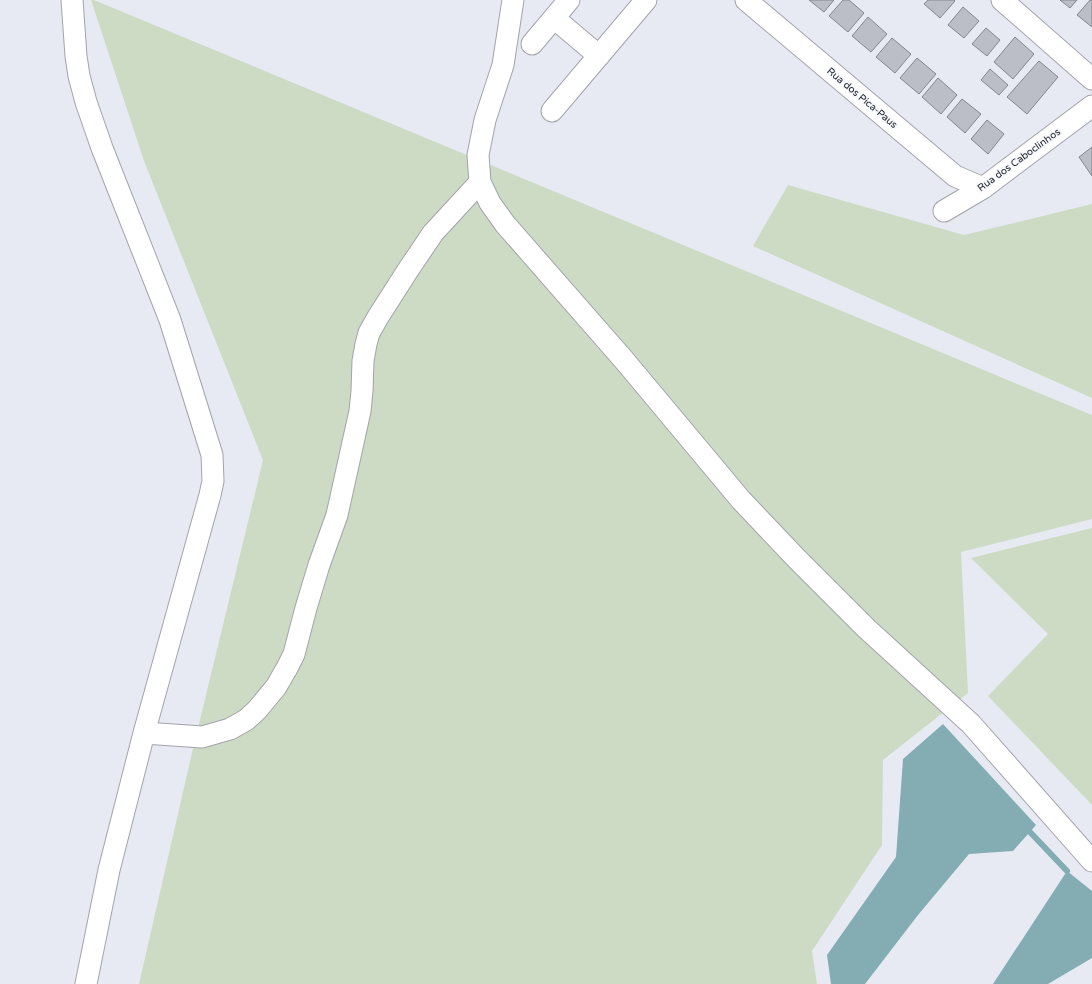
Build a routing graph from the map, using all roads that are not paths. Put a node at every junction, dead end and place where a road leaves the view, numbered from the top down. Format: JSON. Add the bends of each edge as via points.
{"nodes":[{"id":1,"x":72,"y":0,"type":"edge"},
{"id":2,"x":513,"y":0,"type":"edge"},
{"id":3,"x":569,"y":0,"type":"edge"},
{"id":4,"x":646,"y":0,"type":"edge"},
{"id":5,"x":746,"y":0,"type":"edge"},
{"id":6,"x":1002,"y":0,"type":"edge"},
{"id":7,"x":554,"y":18,"type":"junction"},
{"id":8,"x":532,"y":44,"type":"dead end"},
{"id":9,"x":599,"y":56,"type":"junction"},
{"id":10,"x":1092,"y":79,"type":"edge"},
{"id":11,"x":1092,"y":106,"type":"edge"},
{"id":12,"x":552,"y":111,"type":"dead end"},
{"id":13,"x":480,"y":182,"type":"junction"},
{"id":14,"x":982,"y":188,"type":"junction"},
{"id":15,"x":944,"y":211,"type":"dead end"},
{"id":16,"x":144,"y":733,"type":"junction"},
{"id":17,"x":1092,"y":861,"type":"edge"},
{"id":18,"x":86,"y":984,"type":"edge"}],
"edges":[{"from":1,"to":16,"type":"street","via":[[76,56],[86,102],[170,320],[212,455],[213,481],[210,495]]},
{"from":2,"to":13,"type":"street","via":[[503,65],[485,120],[478,155]]},
{"from":3,"to":7,"type":"street"},
{"from":4,"to":9,"type":"street"},
{"from":5,"to":14,"type":"street","name":"Rua dos Pica-Paus","via":[[954,176]]},
{"from":6,"to":10,"type":"street"},
{"from":7,"to":8,"type":"street"},
{"from":7,"to":9,"type":"street"},
{"from":9,"to":12,"type":"street"},
{"from":11,"to":14,"type":"street","name":"Rua dos Caboclinhos"},
{"from":13,"to":16,"type":"street","via":[[433,233],[403,276],[369,333],[363,361],[360,411],[337,515],[317,572],[294,654],[276,687],[257,710],[230,729],[202,737]]},
{"from":13,"to":17,"type":"street","via":[[490,203],[505,224],[742,500],[866,628],[971,724]]},
{"from":14,"to":15,"type":"street","name":"Rua dos Caboclinhos"},
{"from":16,"to":18,"type":"street","via":[[109,870]]}]}
